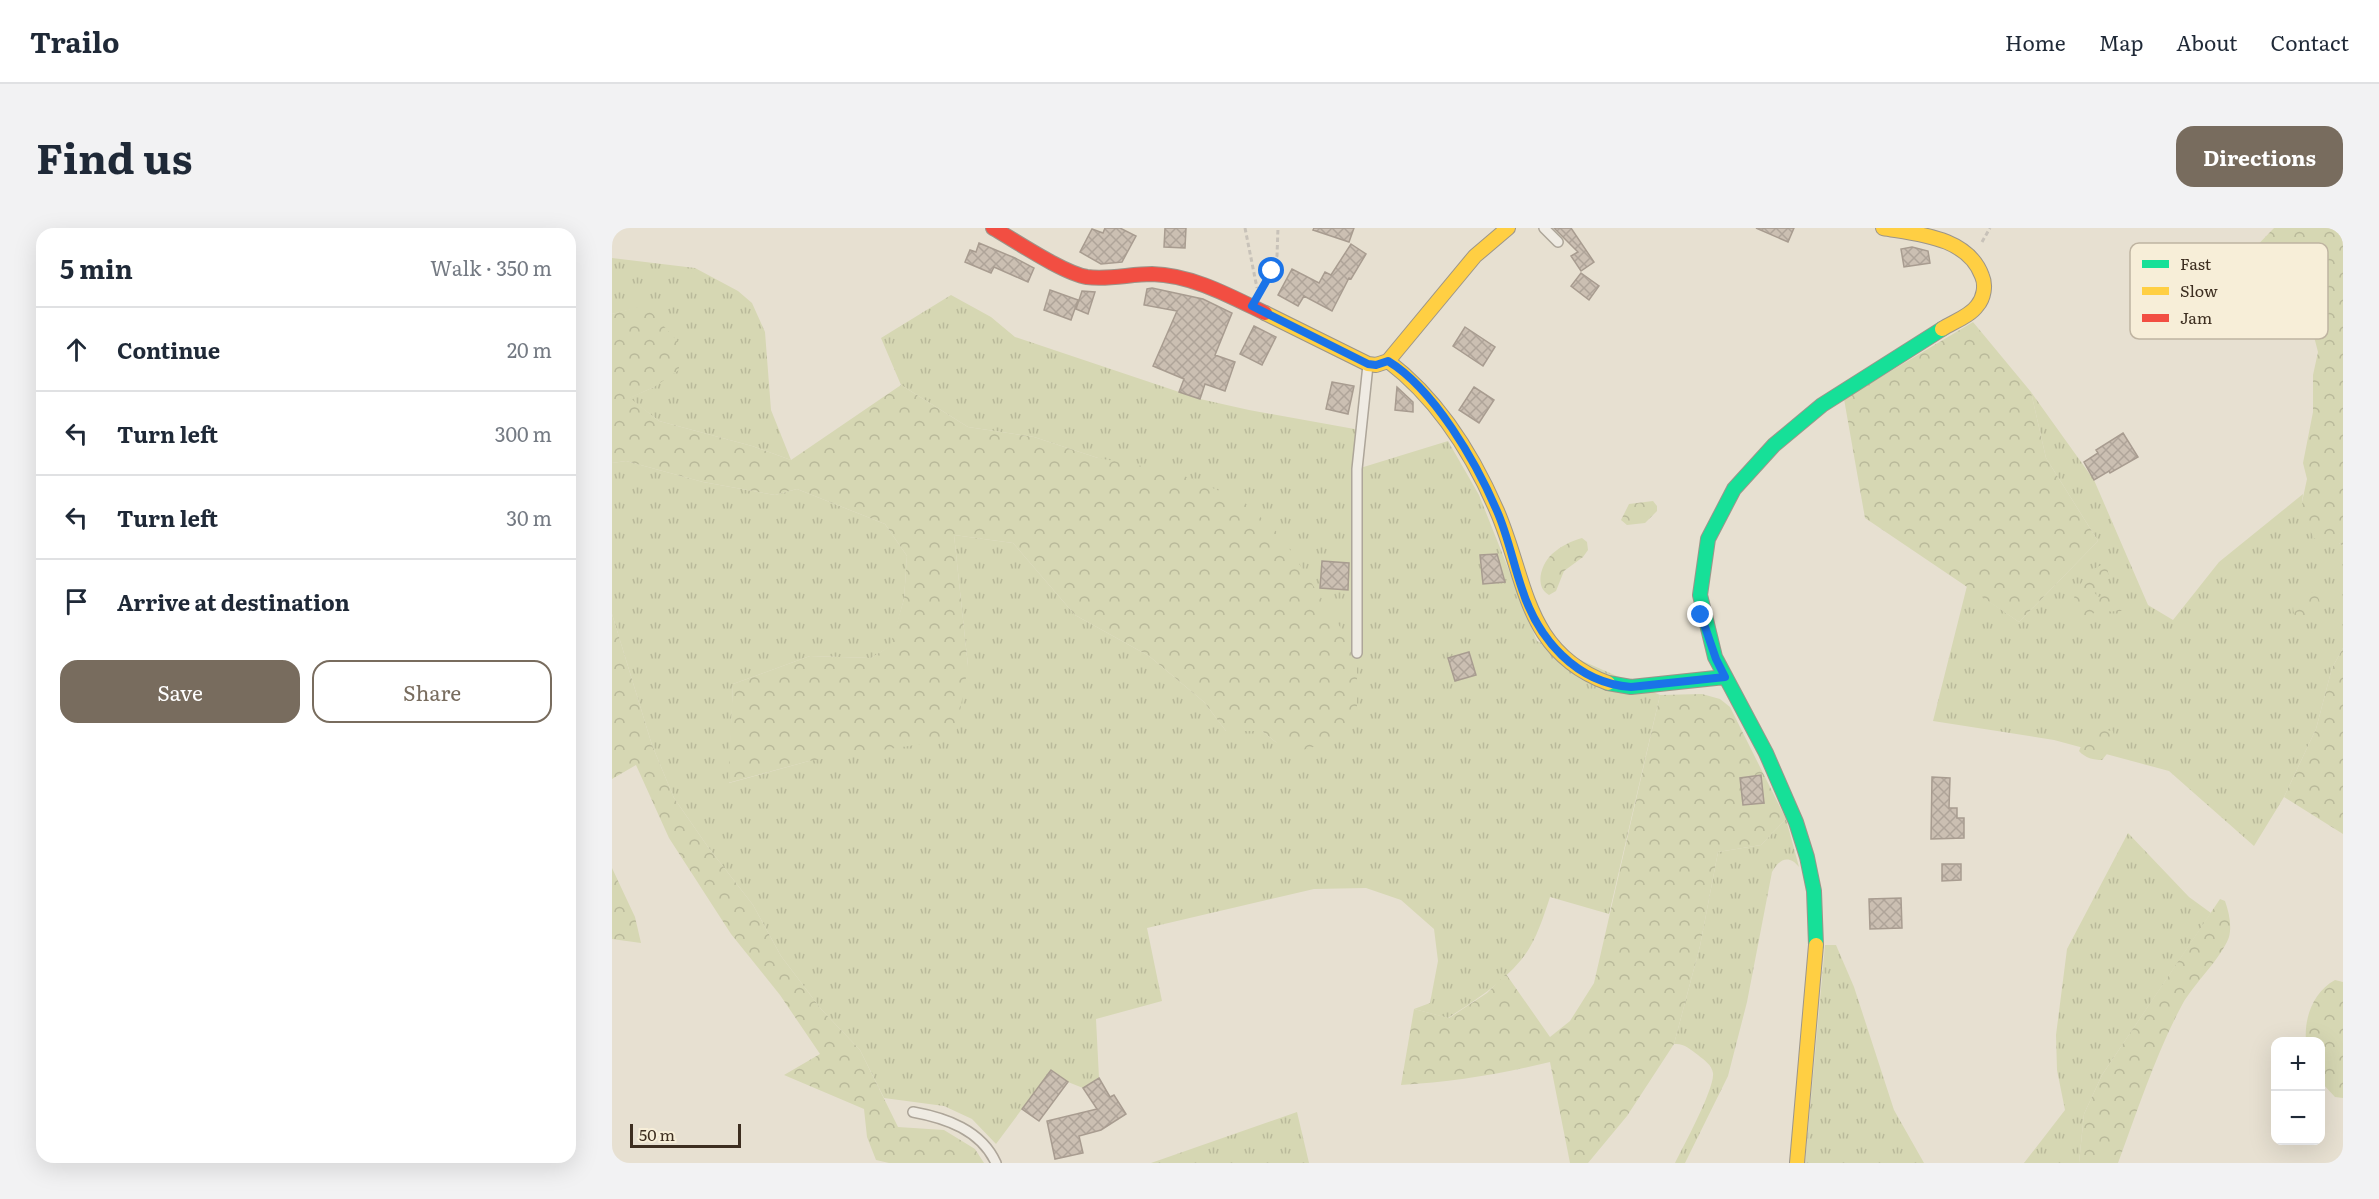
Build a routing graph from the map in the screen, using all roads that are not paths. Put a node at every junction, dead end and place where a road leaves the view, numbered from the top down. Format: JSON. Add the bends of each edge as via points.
{"nodes":[{"id":1,"x":993,"y":228,"type":"edge"},
{"id":2,"x":1508,"y":228,"type":"edge"},
{"id":3,"x":1544,"y":228,"type":"edge"},
{"id":4,"x":1883,"y":228,"type":"edge"},
{"id":5,"x":1558,"y":242,"type":"dead end"},
{"id":6,"x":1388,"y":361,"type":"junction"},
{"id":7,"x":1368,"y":364,"type":"junction"},
{"id":8,"x":1357,"y":653,"type":"dead end"},
{"id":9,"x":1725,"y":677,"type":"junction"},
{"id":10,"x":913,"y":1112,"type":"dead end"},
{"id":11,"x":996,"y":1163,"type":"edge"},
{"id":12,"x":1797,"y":1163,"type":"edge"}],
"edges":[{"from":1,"to":7,"type":"street","via":[[1085,277],[1153,274],[1208,285]]},
{"from":2,"to":6,"type":"street","via":[[1475,256]]},
{"from":3,"to":5,"type":"lane"},
{"from":4,"to":9,"type":"street","via":[[1937,239],[1964,252],[1973,259],[1983,278],[1982,301],[1801,419],[1776,440],[1728,498],[1707,537],[1698,578],[1704,625]]},
{"from":6,"to":7,"type":"street"},
{"from":6,"to":9,"type":"street","via":[[1415,381],[1452,429],[1498,511],[1532,614],[1562,656],[1588,675],[1615,686],[1640,687]]},
{"from":7,"to":8,"type":"lane","via":[[1357,469]]},
{"from":9,"to":12,"type":"street","via":[[1780,782],[1815,899],[1816,954]]},
{"from":10,"to":11,"type":"lane","via":[[962,1128],[986,1145]]}]}
